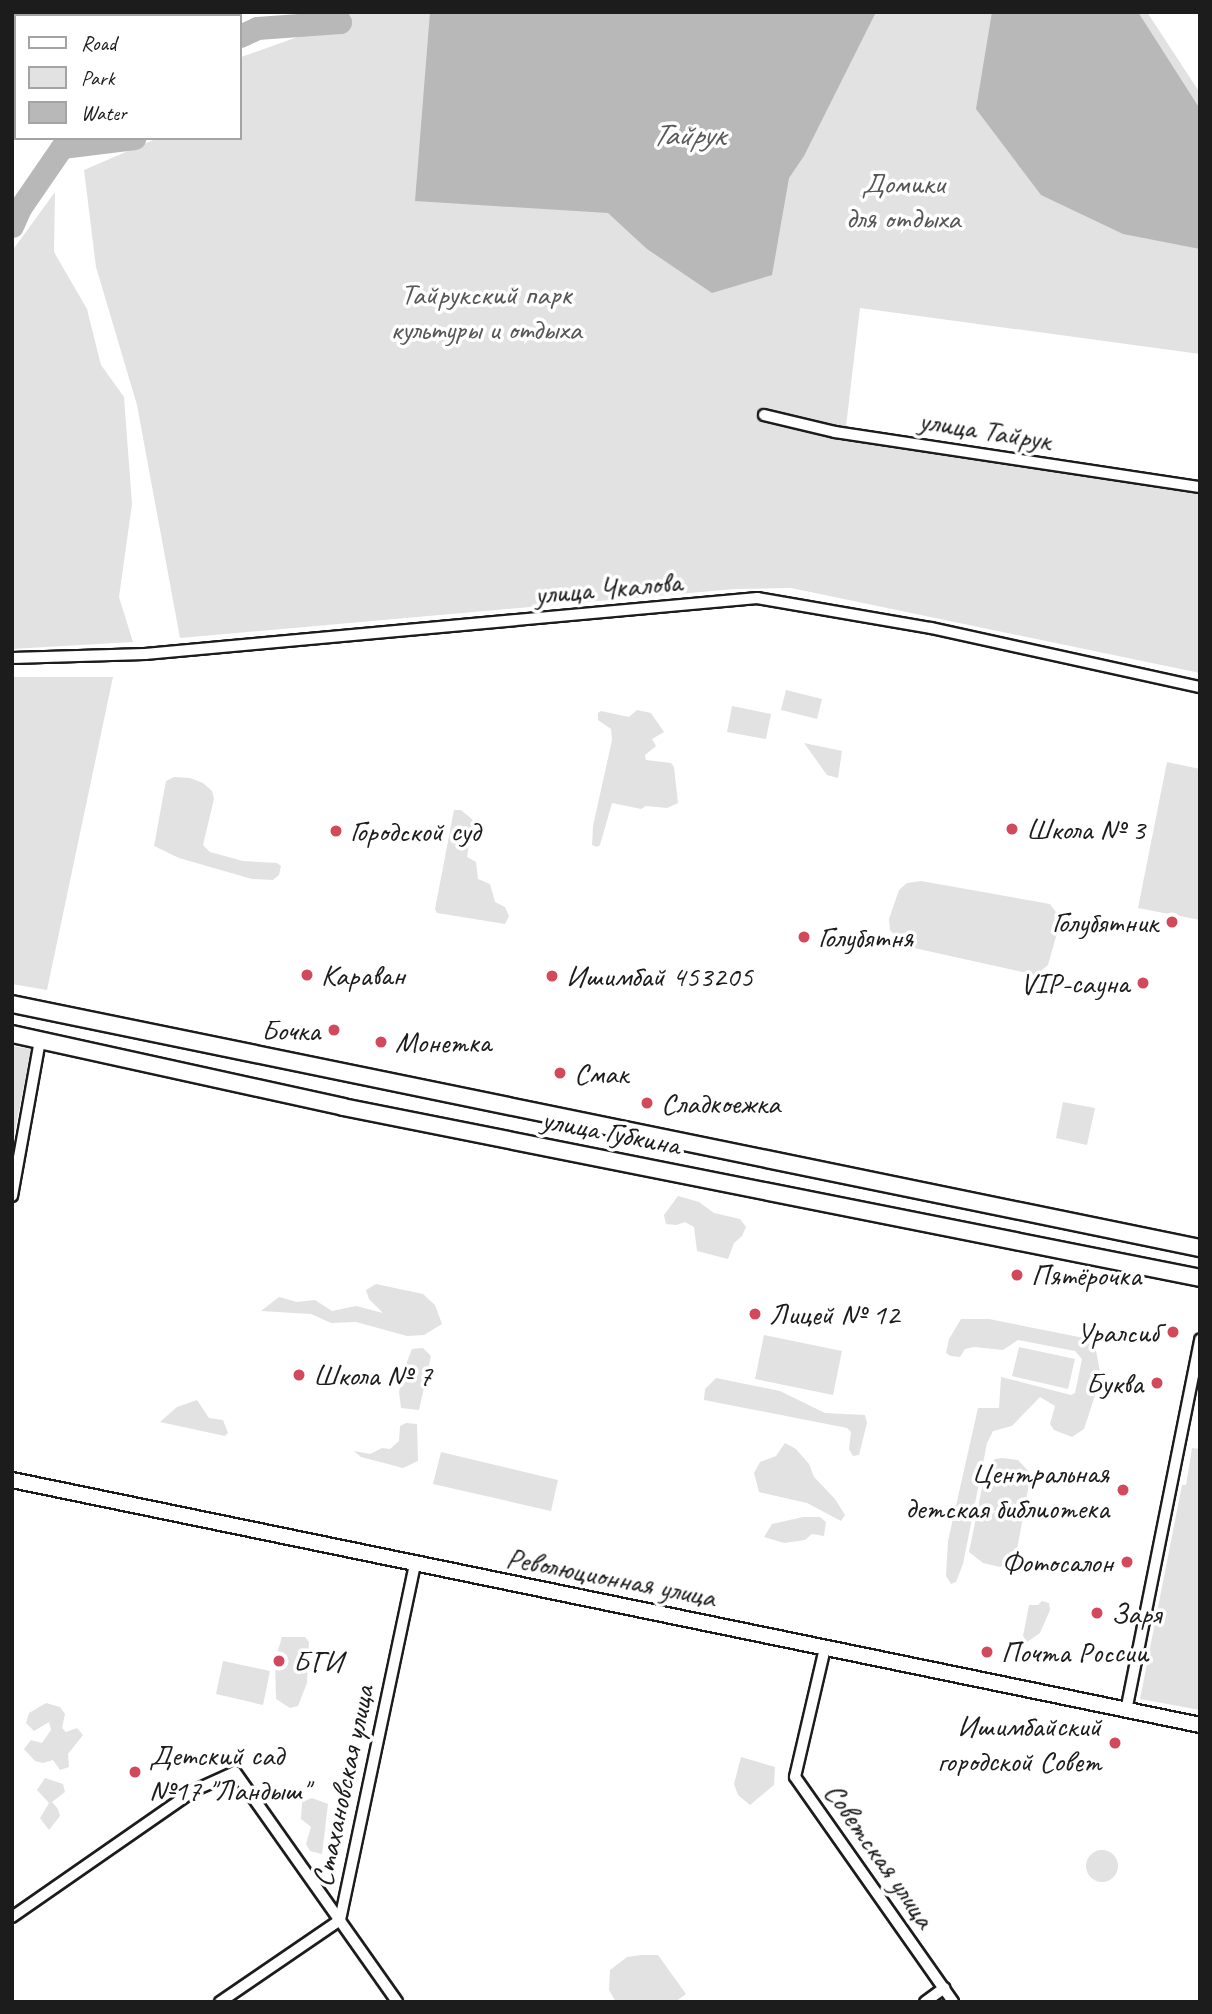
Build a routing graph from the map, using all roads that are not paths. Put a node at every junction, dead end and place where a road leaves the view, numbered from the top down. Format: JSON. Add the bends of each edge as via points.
{"nodes":[{"id":1,"x":764,"y":415,"type":"dead end"},
{"id":2,"x":1200,"y":488,"type":"edge"},
{"id":3,"x":12,"y":657,"type":"edge"},
{"id":4,"x":1200,"y":687,"type":"edge"},
{"id":5,"x":12,"y":1004,"type":"edge"},
{"id":6,"x":12,"y":1034,"type":"edge"},
{"id":7,"x":40,"y":1041,"type":"junction"},
{"id":8,"x":12,"y":1196,"type":"edge"},
{"id":9,"x":1200,"y":1248,"type":"edge"},
{"id":10,"x":1200,"y":1278,"type":"edge"},
{"id":11,"x":1200,"y":1339,"type":"edge"},
{"id":12,"x":12,"y":1480,"type":"edge"},
{"id":13,"x":415,"y":1564,"type":"junction"},
{"id":14,"x":825,"y":1648,"type":"junction"},
{"id":15,"x":1126,"y":1711,"type":"junction"},
{"id":16,"x":1200,"y":1726,"type":"edge"},
{"id":17,"x":12,"y":1917,"type":"edge"},
{"id":18,"x":340,"y":1920,"type":"junction"},
{"id":19,"x":944,"y":1988,"type":"junction"},
{"id":20,"x":220,"y":2002,"type":"edge"},
{"id":21,"x":397,"y":2002,"type":"edge"},
{"id":22,"x":925,"y":2002,"type":"edge"},
{"id":23,"x":953,"y":2002,"type":"edge"}],
"edges":[{"from":1,"to":2,"type":"street","name":"улица Тайрук","via":[[835,432]]},
{"from":3,"to":4,"type":"street","name":"улица Чкалова","via":[[145,654],[757,597],[931,628]]},
{"from":5,"to":9,"type":"main road","name":"улица Губкина"},
{"from":6,"to":7,"type":"main road","name":"улица Губкина"},
{"from":7,"to":8,"type":"street"},
{"from":7,"to":10,"type":"main road","name":"улица Губкина","via":[[344,1107]]},
{"from":11,"to":15,"type":"street"},
{"from":12,"to":13,"type":"street","name":"Революционная улица"},
{"from":13,"to":14,"type":"street","name":"Революционная улица"},
{"from":13,"to":18,"type":"street","name":"Стахановская улица"},
{"from":14,"to":15,"type":"street","name":"Революционная улица"},
{"from":14,"to":19,"type":"street","name":"Советская улица","via":[[795,1777]]},
{"from":15,"to":16,"type":"street","name":"Революционная улица"},
{"from":17,"to":18,"type":"street","via":[[193,1791],[235,1772]]},
{"from":18,"to":20,"type":"street"},
{"from":18,"to":21,"type":"street","name":"Стахановская улица"},
{"from":19,"to":22,"type":"street"},
{"from":19,"to":23,"type":"street","name":"Советская улица"}]}
